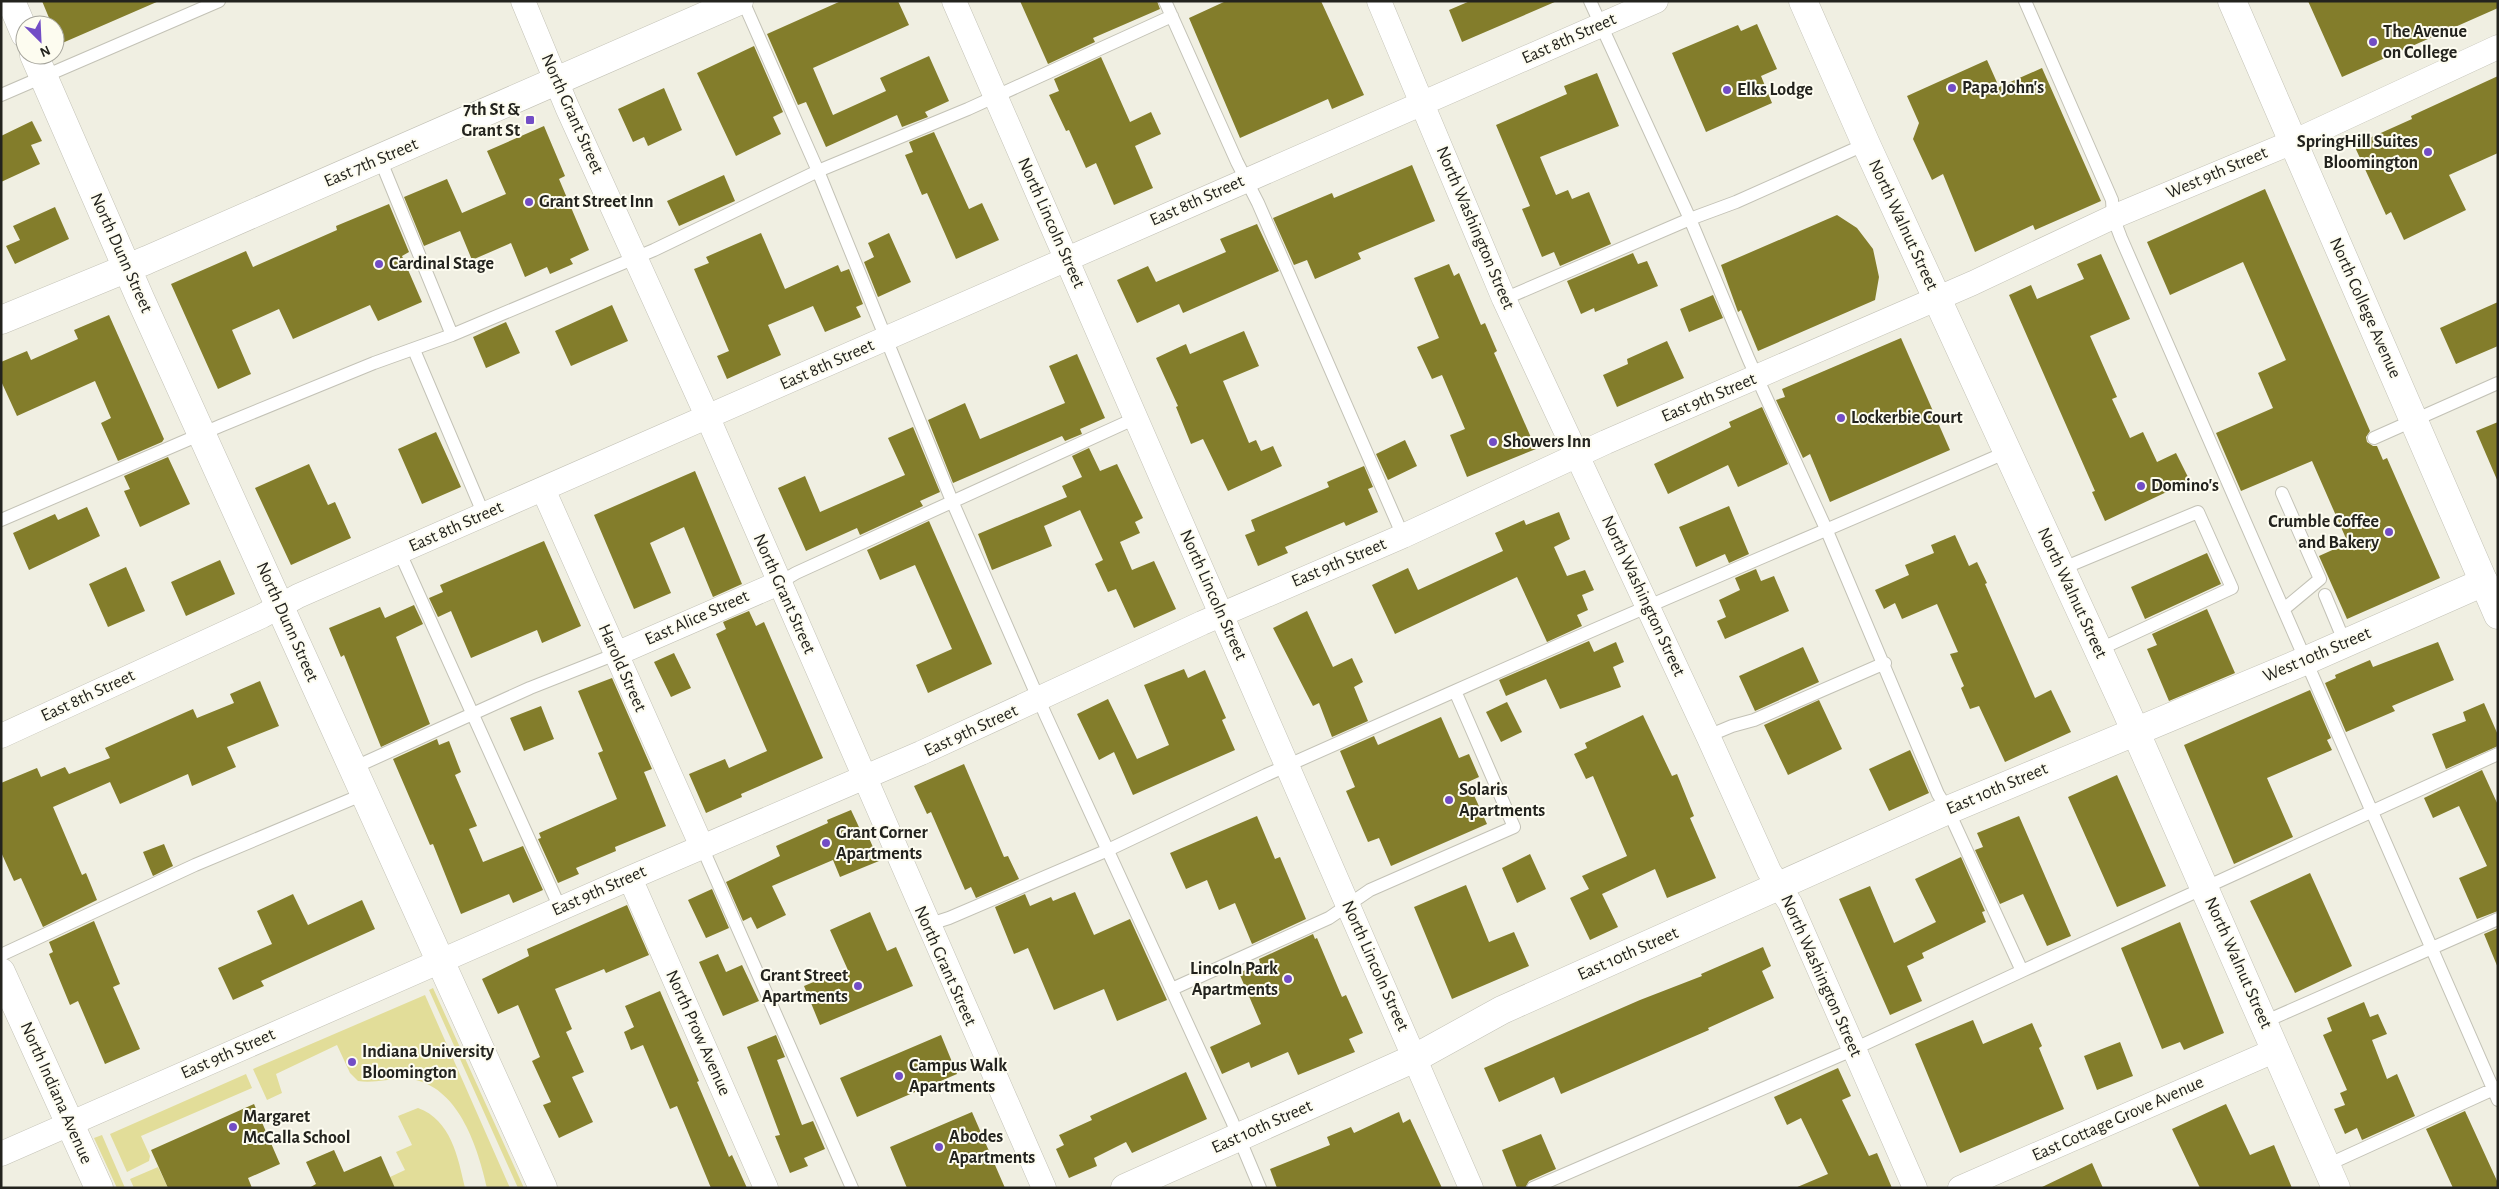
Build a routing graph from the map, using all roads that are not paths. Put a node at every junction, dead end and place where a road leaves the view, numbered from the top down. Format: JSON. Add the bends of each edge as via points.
{"nodes":[{"id":1,"x":10,"y":1,"type":"edge"},
{"id":2,"x":219,"y":1,"type":"edge"},
{"id":3,"x":523,"y":1,"type":"edge"},
{"id":4,"x":741,"y":1,"type":"edge"},
{"id":5,"x":954,"y":1,"type":"edge"},
{"id":6,"x":1165,"y":1,"type":"edge"},
{"id":7,"x":1379,"y":1,"type":"edge"},
{"id":8,"x":1590,"y":1,"type":"edge"},
{"id":9,"x":1656,"y":1,"type":"edge"},
{"id":10,"x":1802,"y":1,"type":"edge"},
{"id":11,"x":2025,"y":1,"type":"edge"},
{"id":12,"x":2232,"y":1,"type":"edge"},
{"id":13,"x":16,"y":15,"type":"edge"},
{"id":14,"x":1172,"y":16,"type":"junction"},
{"id":15,"x":1601,"y":25,"type":"junction"},
{"id":16,"x":2498,"y":47,"type":"edge"},
{"id":17,"x":39,"y":66,"type":"edge"},
{"id":18,"x":558,"y":82,"type":"junction"},
{"id":19,"x":1,"y":95,"type":"edge"},
{"id":20,"x":996,"y":96,"type":"junction"},
{"id":21,"x":1422,"y":103,"type":"junction"},
{"id":22,"x":2293,"y":142,"type":"junction"},
{"id":23,"x":1866,"y":144,"type":"junction"},
{"id":24,"x":380,"y":159,"type":"junction"},
{"id":25,"x":818,"y":172,"type":"junction"},
{"id":26,"x":1245,"y":180,"type":"junction"},
{"id":27,"x":2113,"y":217,"type":"junction"},
{"id":28,"x":1690,"y":219,"type":"junction"},
{"id":29,"x":636,"y":258,"type":"junction"},
{"id":30,"x":1066,"y":258,"type":"junction"},
{"id":31,"x":127,"y":268,"type":"junction"},
{"id":32,"x":1936,"y":298,"type":"junction"},
{"id":33,"x":1504,"y":299,"type":"junction"},
{"id":34,"x":1,"y":320,"type":"edge"},
{"id":35,"x":452,"y":335,"type":"junction"},
{"id":36,"x":886,"y":338,"type":"junction"},
{"id":37,"x":414,"y":350,"type":"junction"},
{"id":38,"x":1757,"y":377,"type":"junction"},
{"id":39,"x":2498,"y":384,"type":"edge"},
{"id":40,"x":708,"y":418,"type":"junction"},
{"id":41,"x":1136,"y":418,"type":"junction"},
{"id":42,"x":2414,"y":420,"type":"junction"},
{"id":43,"x":203,"y":434,"type":"junction"},
{"id":44,"x":2374,"y":438,"type":"dead end"},
{"id":45,"x":2007,"y":452,"type":"junction"},
{"id":46,"x":1578,"y":456,"type":"junction"},
{"id":47,"x":543,"y":489,"type":"junction"},
{"id":48,"x":2282,"y":493,"type":"dead end"},
{"id":49,"x":952,"y":502,"type":"junction"},
{"id":50,"x":484,"y":515,"type":"junction"},
{"id":51,"x":1,"y":520,"type":"edge"},
{"id":52,"x":1828,"y":531,"type":"junction"},
{"id":53,"x":1403,"y":536,"type":"junction"},
{"id":54,"x":400,"y":552,"type":"junction"},
{"id":55,"x":2061,"y":569,"type":"junction"},
{"id":56,"x":2491,"y":579,"type":"edge"},
{"id":57,"x":779,"y":583,"type":"junction"},
{"id":58,"x":2325,"y":595,"type":"dead end"},
{"id":59,"x":1647,"y":605,"type":"junction"},
{"id":60,"x":280,"y":607,"type":"junction"},
{"id":61,"x":2284,"y":609,"type":"junction"},
{"id":62,"x":1222,"y":614,"type":"junction"},
{"id":63,"x":2498,"y":615,"type":"edge"},
{"id":64,"x":2345,"y":643,"type":"junction"},
{"id":65,"x":2098,"y":650,"type":"junction"},
{"id":66,"x":616,"y":654,"type":"junction"},
{"id":67,"x":2307,"y":660,"type":"junction"},
{"id":68,"x":1884,"y":663,"type":"junction"},
{"id":69,"x":1455,"y":691,"type":"junction"},
{"id":70,"x":1040,"y":699,"type":"junction"},
{"id":71,"x":472,"y":715,"type":"junction"},
{"id":72,"x":2136,"y":731,"type":"junction"},
{"id":73,"x":1,"y":736,"type":"edge"},
{"id":74,"x":1708,"y":736,"type":"junction"},
{"id":75,"x":2498,"y":754,"type":"edge"},
{"id":76,"x":1287,"y":766,"type":"junction"},
{"id":77,"x":353,"y":768,"type":"junction"},
{"id":78,"x":865,"y":778,"type":"junction"},
{"id":79,"x":364,"y":794,"type":"junction"},
{"id":80,"x":1948,"y":810,"type":"junction"},
{"id":81,"x":2372,"y":811,"type":"junction"},
{"id":82,"x":702,"y":847,"type":"junction"},
{"id":83,"x":1108,"y":850,"type":"junction"},
{"id":84,"x":630,"y":878,"type":"junction"},
{"id":85,"x":1780,"y":886,"type":"junction"},
{"id":86,"x":2204,"y":887,"type":"junction"},
{"id":87,"x":1348,"y":904,"type":"junction"},
{"id":88,"x":560,"y":908,"type":"junction"},
{"id":89,"x":2498,"y":919,"type":"edge"},
{"id":90,"x":927,"y":925,"type":"junction"},
{"id":91,"x":2432,"y":948,"type":"junction"},
{"id":92,"x":1,"y":955,"type":"edge"},
{"id":93,"x":439,"y":961,"type":"junction"},
{"id":94,"x":2022,"y":971,"type":"junction"},
{"id":95,"x":1,"y":972,"type":"edge"},
{"id":96,"x":1172,"y":989,"type":"junction"},
{"id":97,"x":2264,"y":1022,"type":"junction"},
{"id":98,"x":1854,"y":1049,"type":"junction"},
{"id":99,"x":2276,"y":1050,"type":"junction"},
{"id":100,"x":1415,"y":1058,"type":"junction"},
{"id":101,"x":2496,"y":1092,"type":"edge"},
{"id":102,"x":70,"y":1122,"type":"junction"},
{"id":103,"x":1239,"y":1138,"type":"junction"},
{"id":104,"x":1,"y":1154,"type":"edge"},
{"id":105,"x":2332,"y":1176,"type":"edge"},
{"id":106,"x":99,"y":1188,"type":"edge"},
{"id":107,"x":543,"y":1188,"type":"edge"},
{"id":108,"x":766,"y":1188,"type":"edge"},
{"id":109,"x":852,"y":1188,"type":"edge"},
{"id":110,"x":1044,"y":1188,"type":"edge"},
{"id":111,"x":1125,"y":1188,"type":"edge"},
{"id":112,"x":1260,"y":1188,"type":"edge"},
{"id":113,"x":1472,"y":1188,"type":"edge"},
{"id":114,"x":1533,"y":1188,"type":"edge"},
{"id":115,"x":1915,"y":1188,"type":"edge"},
{"id":116,"x":1960,"y":1188,"type":"edge"}],
"edges":[{"from":1,"to":13,"type":"street"},
{"from":2,"to":17,"type":"lane"},
{"from":3,"to":18,"type":"street","name":"North Grant Street"},
{"from":4,"to":18,"type":"street","name":"East 7th Street"},
{"from":4,"to":25,"type":"lane"},
{"from":5,"to":20,"type":"street","name":"North Lincoln Street"},
{"from":6,"to":14,"type":"lane"},
{"from":7,"to":21,"type":"street","name":"North Washington Street"},
{"from":8,"to":15,"type":"lane"},
{"from":9,"to":15,"type":"street","name":"East 8th Street"},
{"from":10,"to":23,"type":"street","name":"North Walnut Street"},
{"from":11,"to":27,"type":"lane","via":[[2112,200]]},
{"from":12,"to":22,"type":"street","name":"North College Avenue"},
{"from":14,"to":20,"type":"lane"},
{"from":14,"to":26,"type":"lane"},
{"from":15,"to":21,"type":"street","name":"East 8th Street"},
{"from":15,"to":28,"type":"lane"},
{"from":16,"to":22,"type":"street","name":"West 9th Street"},
{"from":17,"to":19,"type":"lane"},
{"from":17,"to":31,"type":"street","name":"North Dunn Street"},
{"from":18,"to":24,"type":"street","name":"East 7th Street"},
{"from":18,"to":29,"type":"street","name":"North Grant Street"},
{"from":20,"to":25,"type":"lane"},
{"from":20,"to":30,"type":"street","name":"North Lincoln Street"},
{"from":21,"to":26,"type":"street","name":"East 8th Street"},
{"from":21,"to":33,"type":"street","name":"North Washington Street"},
{"from":22,"to":27,"type":"street","name":"West 9th Street"},
{"from":22,"to":42,"type":"street","name":"North College Avenue"},
{"from":23,"to":28,"type":"lane"},
{"from":23,"to":32,"type":"street","name":"North Walnut Street"},
{"from":24,"to":31,"type":"street","name":"East 7th Street"},
{"from":24,"to":35,"type":"lane"},
{"from":25,"to":29,"type":"lane"},
{"from":25,"to":36,"type":"lane"},
{"from":26,"to":30,"type":"street","name":"East 8th Street"},
{"from":26,"to":53,"type":"lane","via":[[1258,203]]},
{"from":27,"to":32,"type":"street","name":"West 9th Street"},
{"from":27,"to":61,"type":"lane"},
{"from":28,"to":33,"type":"lane"},
{"from":28,"to":38,"type":"lane"},
{"from":29,"to":35,"type":"lane"},
{"from":29,"to":40,"type":"street","name":"North Grant Street"},
{"from":30,"to":36,"type":"street","name":"East 8th Street"},
{"from":30,"to":41,"type":"street","name":"North Lincoln Street"},
{"from":31,"to":34,"type":"street","name":"East 7th Street"},
{"from":31,"to":43,"type":"street","name":"North Dunn Street"},
{"from":32,"to":38,"type":"street","name":"East 9th Street"},
{"from":32,"to":45,"type":"street","name":"North Walnut Street"},
{"from":33,"to":46,"type":"street","name":"North Washington Street"},
{"from":35,"to":37,"type":"lane"},
{"from":36,"to":40,"type":"street","name":"East 8th Street"},
{"from":36,"to":49,"type":"lane"},
{"from":37,"to":43,"type":"lane"},
{"from":37,"to":50,"type":"lane"},
{"from":38,"to":46,"type":"street","name":"East 9th Street"},
{"from":38,"to":52,"type":"lane"},
{"from":39,"to":42,"type":"lane"},
{"from":40,"to":47,"type":"street","name":"East 8th Street"},
{"from":40,"to":57,"type":"street","name":"North Grant Street"},
{"from":41,"to":49,"type":"lane"},
{"from":41,"to":62,"type":"street","name":"North Lincoln Street"},
{"from":42,"to":44,"type":"lane"},
{"from":42,"to":56,"type":"street","name":"North College Avenue"},
{"from":43,"to":51,"type":"lane"},
{"from":43,"to":60,"type":"street","name":"North Dunn Street"},
{"from":45,"to":52,"type":"lane"},
{"from":45,"to":55,"type":"street","name":"North Walnut Street"},
{"from":46,"to":53,"type":"street","name":"East 9th Street"},
{"from":46,"to":59,"type":"street","name":"North Washington Street"},
{"from":47,"to":50,"type":"street","name":"East 8th Street"},
{"from":47,"to":66,"type":"street","name":"Harold Street"},
{"from":48,"to":61,"type":"lane","via":[[2320,580]]},
{"from":49,"to":57,"type":"lane"},
{"from":49,"to":70,"type":"lane"},
{"from":50,"to":54,"type":"street","name":"East 8th Street"},
{"from":52,"to":59,"type":"lane"},
{"from":52,"to":68,"type":"lane"},
{"from":53,"to":62,"type":"street","name":"East 9th Street"},
{"from":54,"to":60,"type":"street","name":"East 8th Street"},
{"from":54,"to":71,"type":"lane"},
{"from":55,"to":65,"type":"street","name":"North Walnut Street"},
{"from":55,"to":65,"type":"lane","via":[[2198,512],[2202,520],[2232,588]]},
{"from":56,"to":63,"type":"street","name":"North College Avenue"},
{"from":56,"to":64,"type":"street","name":"West 10th Street"},
{"from":57,"to":66,"type":"street","name":"East Alice Street"},
{"from":57,"to":78,"type":"street","name":"North Grant Street"},
{"from":58,"to":64,"type":"lane"},
{"from":59,"to":69,"type":"lane"},
{"from":59,"to":74,"type":"street","name":"North Washington Street"},
{"from":60,"to":73,"type":"street","name":"East 8th Street"},
{"from":60,"to":77,"type":"street","name":"North Dunn Street"},
{"from":61,"to":67,"type":"lane"},
{"from":62,"to":70,"type":"street","name":"East 9th Street"},
{"from":62,"to":76,"type":"street","name":"North Lincoln Street"},
{"from":64,"to":67,"type":"street","name":"West 10th Street"},
{"from":65,"to":72,"type":"street","name":"North Walnut Street"},
{"from":66,"to":71,"type":"lane"},
{"from":66,"to":82,"type":"street","name":"Harold Street"},
{"from":67,"to":72,"type":"street","name":"West 10th Street"},
{"from":67,"to":81,"type":"lane"},
{"from":68,"to":74,"type":"lane","via":[[1754,720]]},
{"from":68,"to":80,"type":"lane","via":[[1938,794]]},
{"from":69,"to":76,"type":"lane"},
{"from":69,"to":87,"type":"lane","via":[[1514,827],[1370,890]]},
{"from":70,"to":78,"type":"street","name":"East 9th Street"},
{"from":70,"to":83,"type":"lane"},
{"from":71,"to":77,"type":"lane"},
{"from":71,"to":88,"type":"lane"},
{"from":72,"to":80,"type":"street","name":"East 10th Street"},
{"from":72,"to":86,"type":"street","name":"North Walnut Street"},
{"from":74,"to":85,"type":"street","name":"North Washington Street","via":[[1769,871]]},
{"from":75,"to":81,"type":"lane"},
{"from":76,"to":83,"type":"lane"},
{"from":76,"to":87,"type":"street","name":"North Lincoln Street"},
{"from":77,"to":79,"type":"street","name":"North Dunn Street"},
{"from":78,"to":82,"type":"street","name":"East 9th Street"},
{"from":78,"to":90,"type":"street","name":"North Grant Street"},
{"from":79,"to":92,"type":"lane","via":[[195,865]]},
{"from":79,"to":93,"type":"street","name":"North Dunn Street"},
{"from":80,"to":85,"type":"street","name":"East 10th Street"},
{"from":80,"to":94,"type":"lane"},
{"from":81,"to":86,"type":"lane"},
{"from":81,"to":91,"type":"lane"},
{"from":82,"to":84,"type":"street","name":"East 9th Street"},
{"from":82,"to":109,"type":"lane"},
{"from":83,"to":90,"type":"lane"},
{"from":83,"to":96,"type":"lane"},
{"from":84,"to":88,"type":"street","name":"East 9th Street"},
{"from":84,"to":108,"type":"street","name":"North Prow Avenue"},
{"from":85,"to":98,"type":"street","name":"North Washington Street"},
{"from":85,"to":100,"type":"street","name":"East 10th Street","via":[[1502,1010]]},
{"from":86,"to":94,"type":"lane"},
{"from":86,"to":97,"type":"street","name":"North Walnut Street"},
{"from":87,"to":96,"type":"lane","via":[[1329,918]]},
{"from":87,"to":100,"type":"street","name":"North Lincoln Street"},
{"from":88,"to":93,"type":"street","name":"East 9th Street"},
{"from":89,"to":91,"type":"lane"},
{"from":90,"to":110,"type":"street","name":"North Grant Street"},
{"from":91,"to":97,"type":"lane"},
{"from":91,"to":101,"type":"lane"},
{"from":93,"to":102,"type":"street","name":"East 9th Street"},
{"from":93,"to":107,"type":"street","name":"North Dunn Street"},
{"from":94,"to":98,"type":"lane"},
{"from":95,"to":102,"type":"street","name":"North Indiana Avenue"},
{"from":96,"to":103,"type":"lane"},
{"from":97,"to":99,"type":"street","name":"North Walnut Street"},
{"from":98,"to":114,"type":"lane"},
{"from":98,"to":115,"type":"street","name":"North Washington Street"},
{"from":99,"to":105,"type":"street","name":"North Walnut Street"},
{"from":99,"to":116,"type":"street","name":"East Cottage Grove Avenue"},
{"from":100,"to":103,"type":"street","name":"East 10th Street"},
{"from":100,"to":113,"type":"street","name":"North Lincoln Street"},
{"from":101,"to":105,"type":"lane"},
{"from":102,"to":104,"type":"street","name":"East 9th Street"},
{"from":102,"to":106,"type":"street","name":"North Indiana Avenue"},
{"from":103,"to":111,"type":"street","name":"East 10th Street"},
{"from":103,"to":112,"type":"lane"}]}
